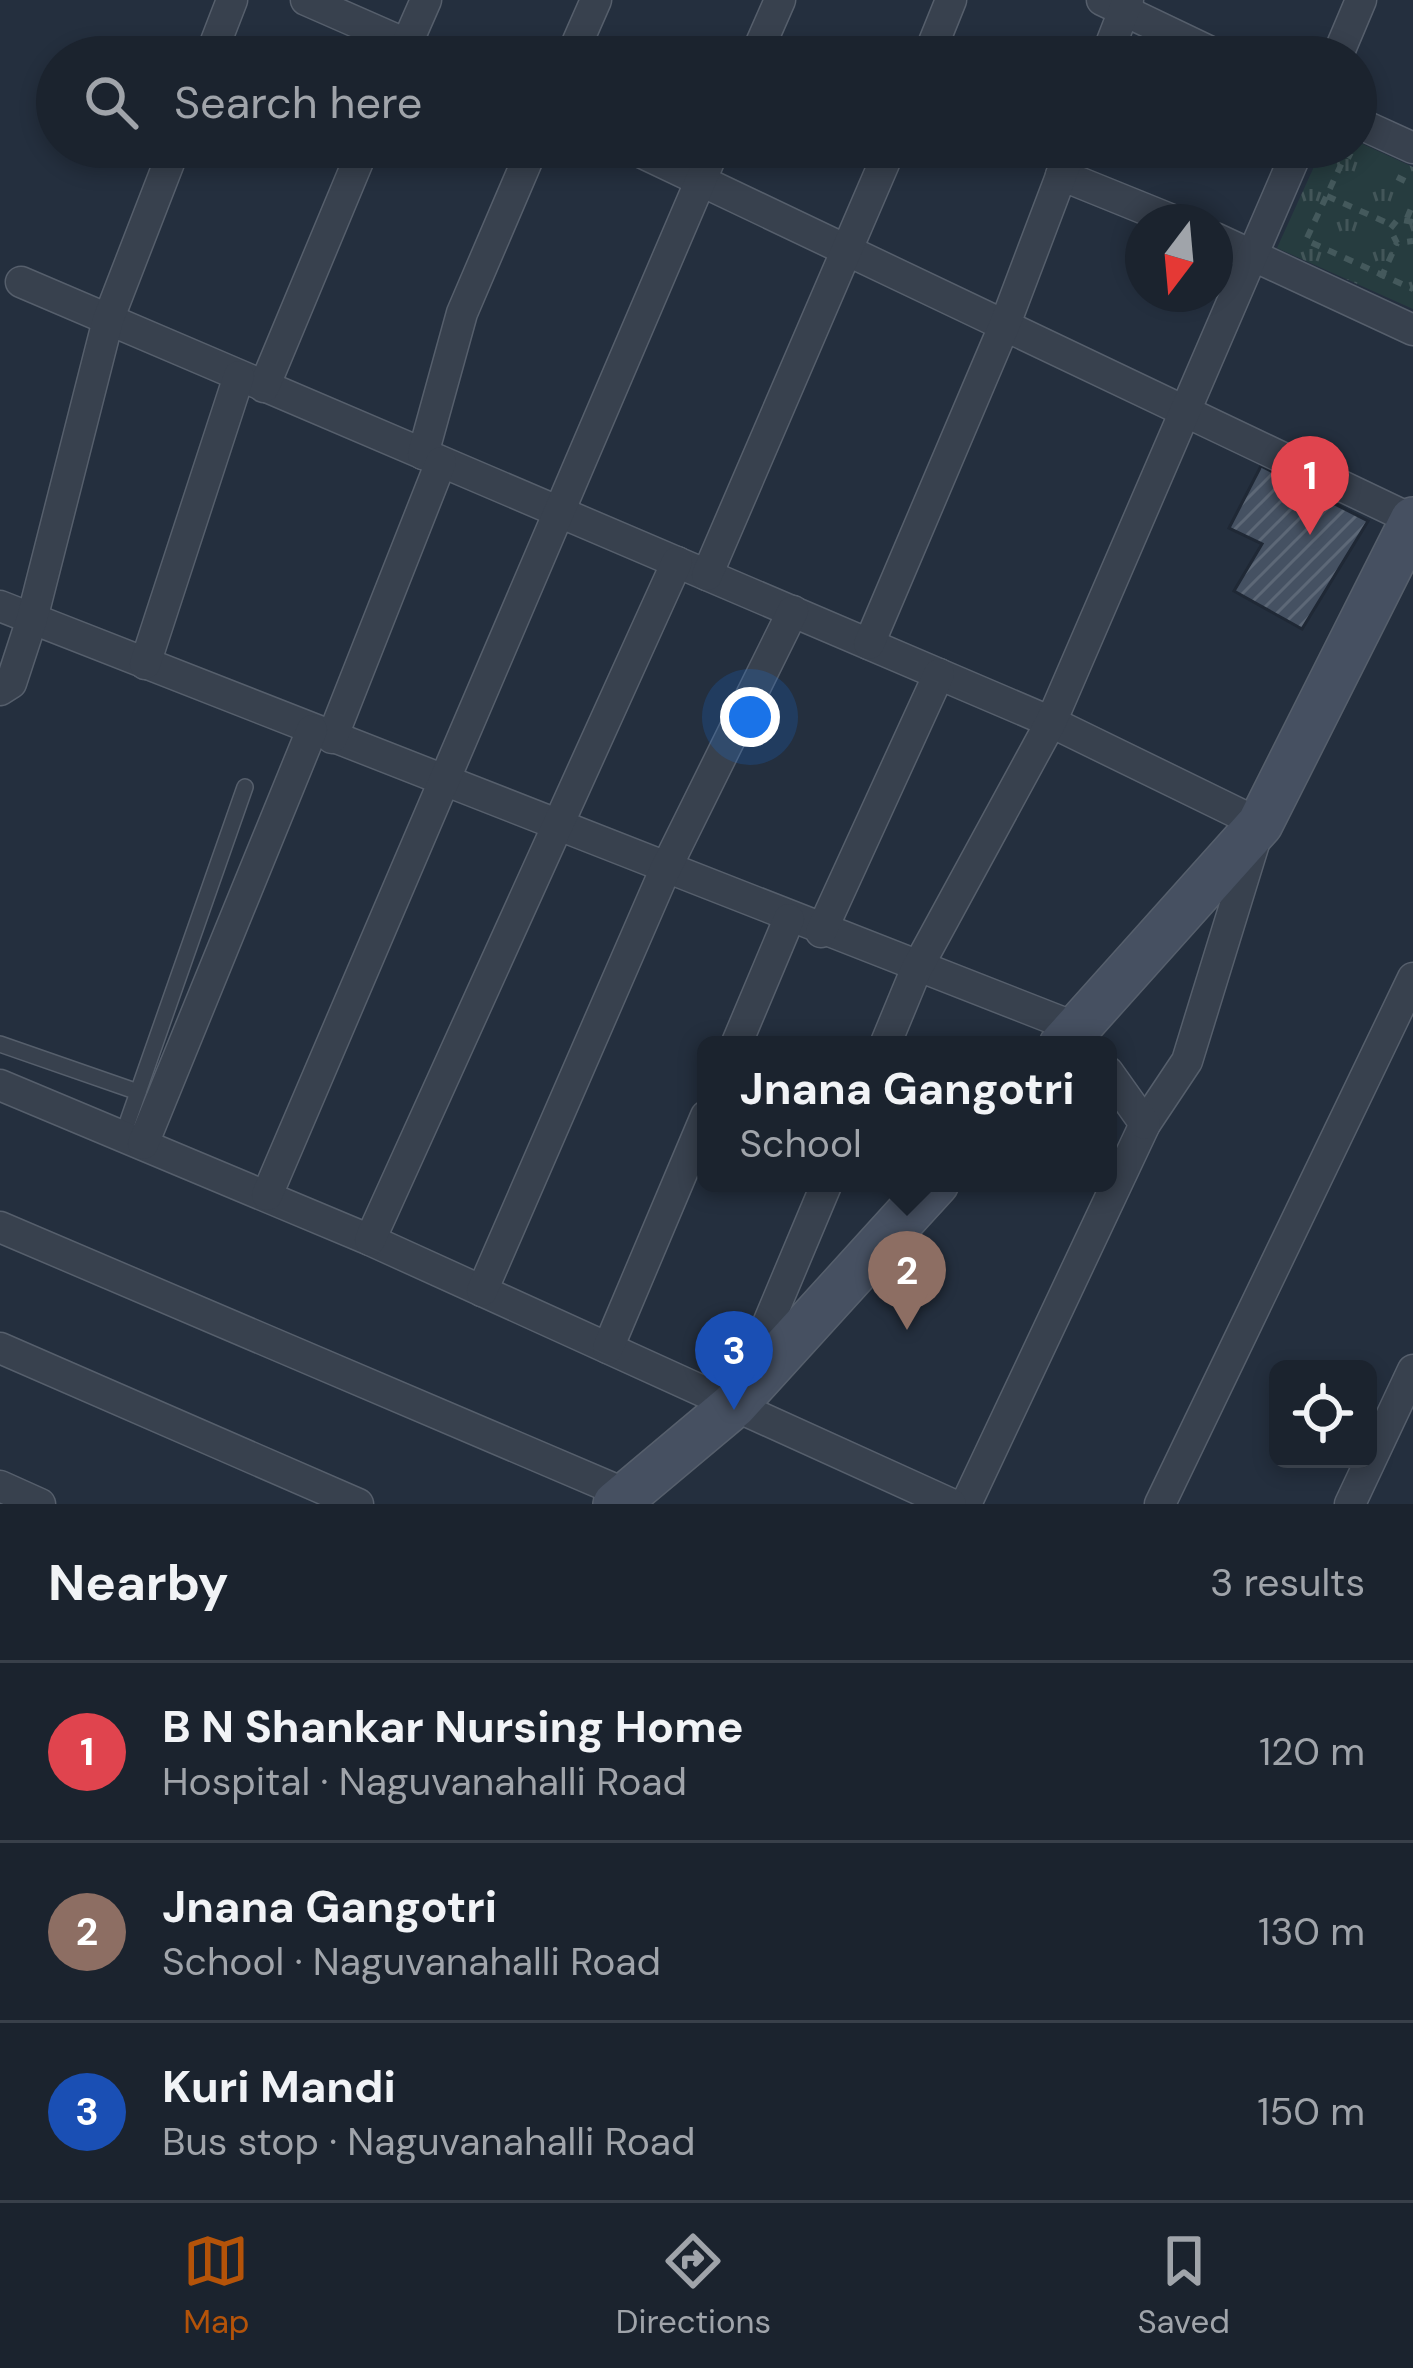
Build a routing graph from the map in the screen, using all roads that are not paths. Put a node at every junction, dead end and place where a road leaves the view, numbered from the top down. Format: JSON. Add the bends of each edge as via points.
{"nodes":[{"id":1,"x":232,"y":0,"type":"edge"},
{"id":2,"x":306,"y":0,"type":"edge"},
{"id":3,"x":426,"y":0,"type":"edge"},
{"id":4,"x":596,"y":0,"type":"edge"},
{"id":5,"x":780,"y":0,"type":"edge"},
{"id":6,"x":950,"y":0,"type":"edge"},
{"id":7,"x":1361,"y":0,"type":"edge"},
{"id":8,"x":1118,"y":3,"type":"edge"},
{"id":9,"x":218,"y":36,"type":"edge"},
{"id":10,"x":375,"y":36,"type":"edge"},
{"id":11,"x":410,"y":36,"type":"edge"},
{"id":12,"x":580,"y":36,"type":"edge"},
{"id":13,"x":764,"y":36,"type":"edge"},
{"id":14,"x":936,"y":36,"type":"edge"},
{"id":15,"x":1111,"y":36,"type":"edge"},
{"id":16,"x":1181,"y":36,"type":"edge"},
{"id":17,"x":1346,"y":36,"type":"edge"},
{"id":18,"x":1377,"y":132,"type":"edge"},
{"id":19,"x":1413,"y":148,"type":"edge"},
{"id":20,"x":167,"y":168,"type":"edge"},
{"id":21,"x":354,"y":168,"type":"edge"},
{"id":22,"x":523,"y":168,"type":"edge"},
{"id":23,"x":672,"y":168,"type":"edge"},
{"id":24,"x":706,"y":168,"type":"edge"},
{"id":25,"x":883,"y":168,"type":"edge"},
{"id":26,"x":1063,"y":168,"type":"edge"},
{"id":27,"x":1079,"y":168,"type":"edge"},
{"id":28,"x":1291,"y":168,"type":"edge"},
{"id":29,"x":700,"y":182,"type":"junction"},
{"id":30,"x":1144,"y":204,"type":"edge"},
{"id":31,"x":1233,"y":245,"type":"edge"},
{"id":32,"x":850,"y":249,"type":"junction"},
{"id":33,"x":1255,"y":254,"type":"junction"},
{"id":34,"x":21,"y":282,"type":"dead end"},
{"id":35,"x":108,"y":320,"type":"junction"},
{"id":36,"x":1005,"y":324,"type":"junction"},
{"id":37,"x":1413,"y":330,"type":"edge"},
{"id":38,"x":252,"y":381,"type":"junction"},
{"id":39,"x":1186,"y":412,"type":"junction"},
{"id":40,"x":432,"y":458,"type":"junction"},
{"id":41,"x":560,"y":515,"type":"junction"},
{"id":42,"x":1413,"y":520,"type":"edge"},
{"id":43,"x":677,"y":562,"type":"junction"},
{"id":44,"x":707,"y":575,"type":"junction"},
{"id":45,"x":0,"y":607,"type":"edge"},
{"id":46,"x":793,"y":611,"type":"junction"},
{"id":47,"x":32,"y":619,"type":"junction"},
{"id":48,"x":869,"y":644,"type":"junction"},
{"id":49,"x":145,"y":664,"type":"junction"},
{"id":50,"x":939,"y":674,"type":"junction"},
{"id":51,"x":0,"y":690,"type":"edge"},
{"id":52,"x":1051,"y":722,"type":"junction"},
{"id":53,"x":322,"y":734,"type":"junction"},
{"id":54,"x":442,"y":782,"type":"junction"},
{"id":55,"x":245,"y":787,"type":"dead end"},
{"id":56,"x":1260,"y":824,"type":"junction"},
{"id":57,"x":559,"y":828,"type":"junction"},
{"id":58,"x":665,"y":870,"type":"junction"},
{"id":59,"x":789,"y":919,"type":"junction"},
{"id":60,"x":821,"y":932,"type":"junction"},
{"id":61,"x":916,"y":970,"type":"junction"},
{"id":62,"x":1413,"y":978,"type":"edge"},
{"id":63,"x":740,"y":1036,"type":"edge"},
{"id":64,"x":889,"y":1036,"type":"edge"},
{"id":65,"x":1069,"y":1036,"type":"edge"},
{"id":66,"x":1079,"y":1036,"type":"edge"},
{"id":67,"x":0,"y":1044,"type":"edge"},
{"id":68,"x":0,"y":1085,"type":"edge"},
{"id":69,"x":1117,"y":1085,"type":"edge"},
{"id":70,"x":138,"y":1093,"type":"junction"},
{"id":71,"x":1144,"y":1124,"type":"junction"},
{"id":72,"x":697,"y":1137,"type":"edge"},
{"id":73,"x":133,"y":1139,"type":"junction"},
{"id":74,"x":1117,"y":1182,"type":"edge"},
{"id":75,"x":823,"y":1192,"type":"edge"},
{"id":76,"x":928,"y":1192,"type":"edge"},
{"id":77,"x":1112,"y":1192,"type":"edge"},
{"id":78,"x":267,"y":1195,"type":"junction"},
{"id":79,"x":0,"y":1227,"type":"edge"},
{"id":80,"x":370,"y":1240,"type":"junction"},
{"id":81,"x":482,"y":1291,"type":"junction"},
{"id":82,"x":0,"y":1348,"type":"edge"},
{"id":83,"x":608,"y":1348,"type":"junction"},
{"id":84,"x":1413,"y":1370,"type":"edge"},
{"id":85,"x":734,"y":1405,"type":"junction"},
{"id":86,"x":0,"y":1486,"type":"edge"},
{"id":87,"x":621,"y":1499,"type":"edge"},
{"id":88,"x":932,"y":1500,"type":"edge"},
{"id":89,"x":40,"y":1504,"type":"edge"},
{"id":90,"x":358,"y":1504,"type":"edge"},
{"id":91,"x":966,"y":1504,"type":"edge"},
{"id":92,"x":1160,"y":1504,"type":"edge"},
{"id":93,"x":1350,"y":1504,"type":"edge"}],
"edges":[{"from":1,"to":9,"type":"street"},
{"from":2,"to":10,"type":"street"},
{"from":3,"to":11,"type":"street"},
{"from":4,"to":12,"type":"street"},
{"from":5,"to":13,"type":"street"},
{"from":6,"to":14,"type":"street"},
{"from":7,"to":17,"type":"street"},
{"from":8,"to":15,"type":"street"},
{"from":8,"to":16,"type":"street"},
{"from":18,"to":19,"type":"street"},
{"from":20,"to":35,"type":"street"},
{"from":21,"to":38,"type":"street"},
{"from":22,"to":40,"type":"street","via":[[462,313]]},
{"from":23,"to":29,"type":"street"},
{"from":24,"to":29,"type":"street"},
{"from":25,"to":32,"type":"street"},
{"from":26,"to":36,"type":"street"},
{"from":27,"to":30,"type":"street"},
{"from":28,"to":33,"type":"street"},
{"from":29,"to":32,"type":"street"},
{"from":29,"to":41,"type":"street"},
{"from":31,"to":33,"type":"street"},
{"from":32,"to":36,"type":"street"},
{"from":32,"to":44,"type":"street"},
{"from":33,"to":37,"type":"street"},
{"from":33,"to":39,"type":"street"},
{"from":34,"to":35,"type":"street"},
{"from":35,"to":38,"type":"street"},
{"from":35,"to":47,"type":"street"},
{"from":36,"to":39,"type":"street"},
{"from":36,"to":48,"type":"street"},
{"from":38,"to":40,"type":"street"},
{"from":38,"to":49,"type":"street"},
{"from":39,"to":42,"type":"street"},
{"from":39,"to":52,"type":"street"},
{"from":40,"to":41,"type":"street"},
{"from":40,"to":53,"type":"street"},
{"from":41,"to":43,"type":"street"},
{"from":41,"to":54,"type":"street"},
{"from":42,"to":56,"type":"street"},
{"from":43,"to":44,"type":"street"},
{"from":43,"to":57,"type":"street"},
{"from":44,"to":46,"type":"street"},
{"from":45,"to":47,"type":"street"},
{"from":46,"to":48,"type":"street"},
{"from":46,"to":58,"type":"street"},
{"from":47,"to":49,"type":"street"},
{"from":47,"to":51,"type":"street","via":[[11,683]]},
{"from":48,"to":50,"type":"street"},
{"from":49,"to":53,"type":"street"},
{"from":50,"to":52,"type":"street"},
{"from":50,"to":60,"type":"street"},
{"from":52,"to":56,"type":"street"},
{"from":52,"to":61,"type":"street"},
{"from":53,"to":54,"type":"street"},
{"from":53,"to":73,"type":"street"},
{"from":54,"to":57,"type":"street"},
{"from":54,"to":78,"type":"street"},
{"from":55,"to":70,"type":"lane"},
{"from":56,"to":66,"type":"street"},
{"from":56,"to":71,"type":"street","via":[[1187,1060]]},
{"from":57,"to":58,"type":"street"},
{"from":57,"to":80,"type":"street"},
{"from":58,"to":59,"type":"street"},
{"from":58,"to":81,"type":"street"},
{"from":59,"to":60,"type":"street"},
{"from":59,"to":63,"type":"street"},
{"from":60,"to":61,"type":"street"},
{"from":61,"to":64,"type":"street"},
{"from":61,"to":65,"type":"street"},
{"from":62,"to":92,"type":"street"},
{"from":67,"to":70,"type":"lane"},
{"from":68,"to":73,"type":"street"},
{"from":69,"to":71,"type":"street"},
{"from":70,"to":73,"type":"lane"},
{"from":71,"to":74,"type":"street"},
{"from":72,"to":83,"type":"street"},
{"from":73,"to":78,"type":"street"},
{"from":75,"to":85,"type":"street"},
{"from":76,"to":85,"type":"street"},
{"from":77,"to":91,"type":"street"},
{"from":78,"to":80,"type":"street"},
{"from":79,"to":87,"type":"street"},
{"from":80,"to":81,"type":"street"},
{"from":81,"to":83,"type":"street"},
{"from":82,"to":90,"type":"street"},
{"from":83,"to":85,"type":"street"},
{"from":84,"to":93,"type":"street"},
{"from":85,"to":87,"type":"street"},
{"from":85,"to":88,"type":"street"},
{"from":86,"to":89,"type":"street"}]}
